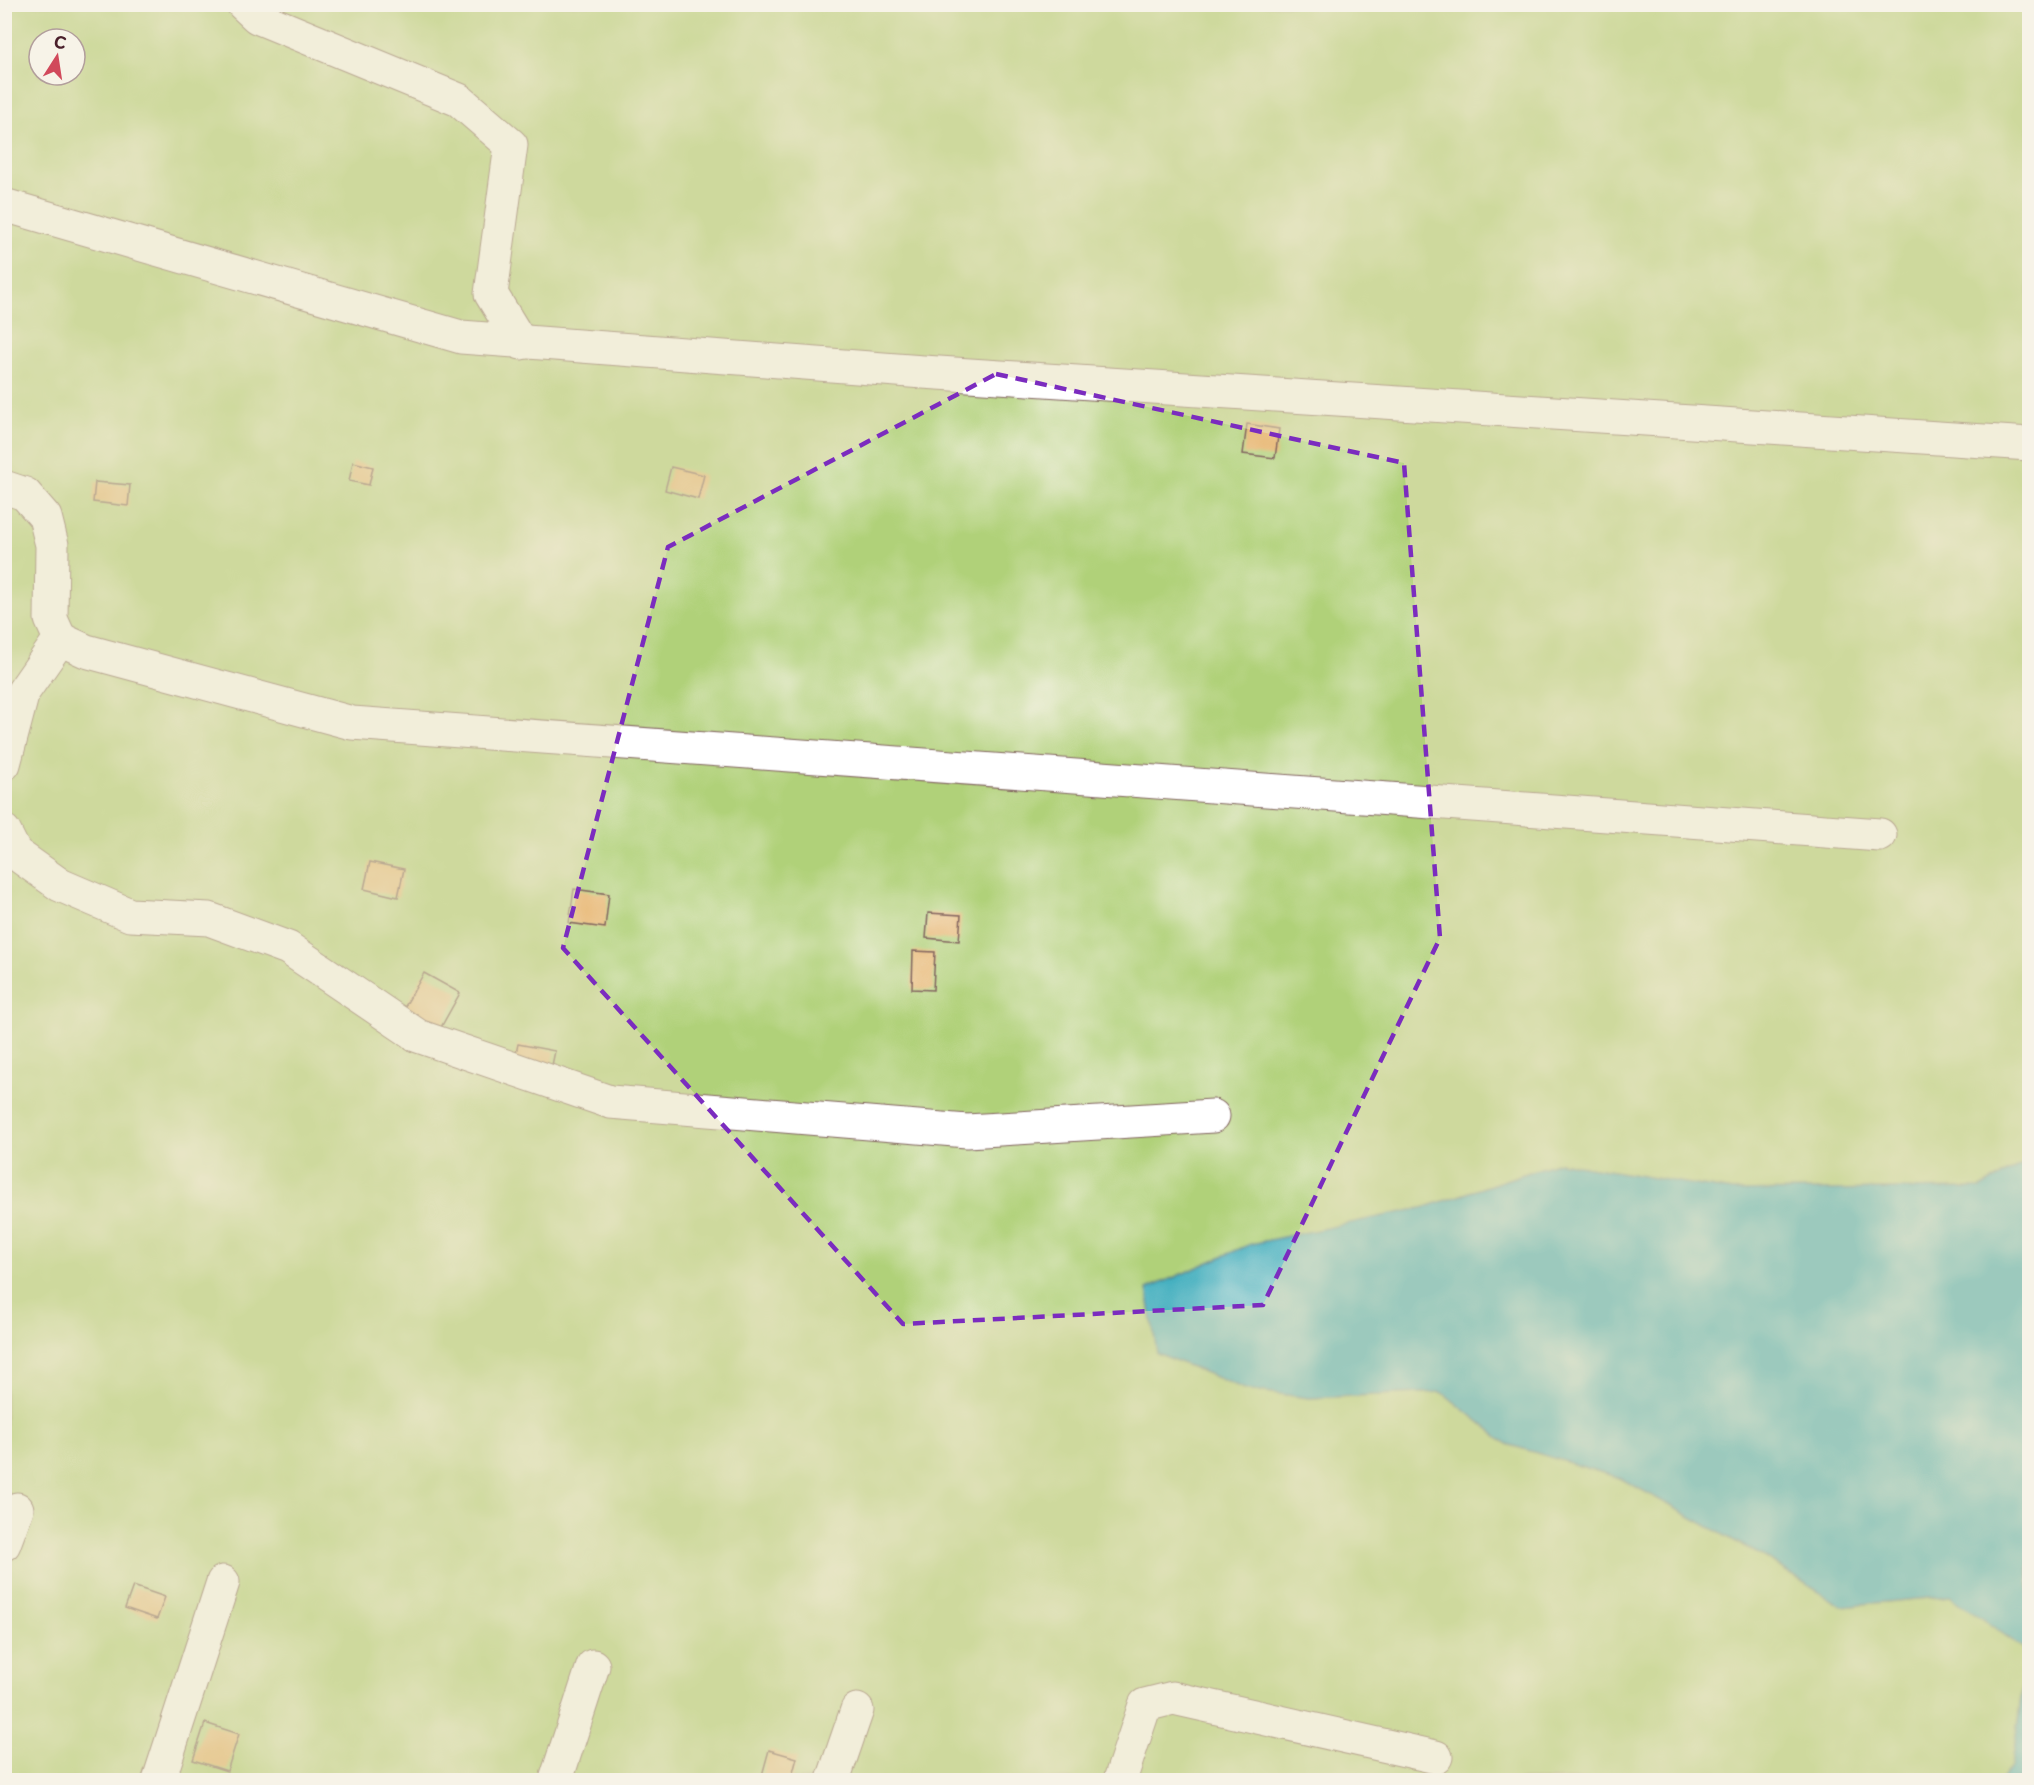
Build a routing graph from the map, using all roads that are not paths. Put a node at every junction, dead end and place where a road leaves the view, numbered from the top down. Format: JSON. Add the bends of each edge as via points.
{"nodes":[{"id":1,"x":243,"y":4,"type":"edge"},
{"id":2,"x":4,"y":205,"type":"edge"},
{"id":3,"x":521,"y":343,"type":"junction"},
{"id":4,"x":2030,"y":444,"type":"edge"},
{"id":5,"x":4,"y":487,"type":"edge"},
{"id":6,"x":60,"y":639,"type":"junction"},
{"id":7,"x":4,"y":765,"type":"edge"},
{"id":8,"x":4,"y":831,"type":"edge"},
{"id":9,"x":1880,"y":835,"type":"dead end"},
{"id":10,"x":1213,"y":1116,"type":"dead end"},
{"id":11,"x":17,"y":1509,"type":"dead end"},
{"id":12,"x":4,"y":1544,"type":"edge"},
{"id":13,"x":223,"y":1582,"type":"dead end"},
{"id":14,"x":593,"y":1666,"type":"dead end"},
{"id":15,"x":857,"y":1710,"type":"dead end"},
{"id":16,"x":1436,"y":1757,"type":"dead end"},
{"id":17,"x":159,"y":1780,"type":"edge"},
{"id":18,"x":556,"y":1780,"type":"edge"},
{"id":19,"x":833,"y":1780,"type":"edge"},
{"id":20,"x":1120,"y":1780,"type":"edge"}],
"edges":[{"from":1,"to":3,"type":"street","via":[[257,17],[459,100],[511,145],[491,294]]},
{"from":2,"to":3,"type":"street","via":[[461,337]]},
{"from":3,"to":4,"type":"street"},
{"from":5,"to":6,"type":"street","via":[[25,494],[45,517],[52,545],[51,619]]},
{"from":6,"to":7,"type":"street","via":[[22,692]]},
{"from":6,"to":9,"type":"street","via":[[86,651],[352,723]]},
{"from":8,"to":10,"type":"street","via":[[15,853],[60,885],[130,915],[209,919],[288,948],[418,1036],[610,1102],[967,1131]]},
{"from":11,"to":12,"type":"street"},
{"from":13,"to":17,"type":"street"},
{"from":14,"to":18,"type":"street"},
{"from":15,"to":19,"type":"street"},
{"from":16,"to":20,"type":"street","via":[[1173,1698],[1145,1705]]}]}
